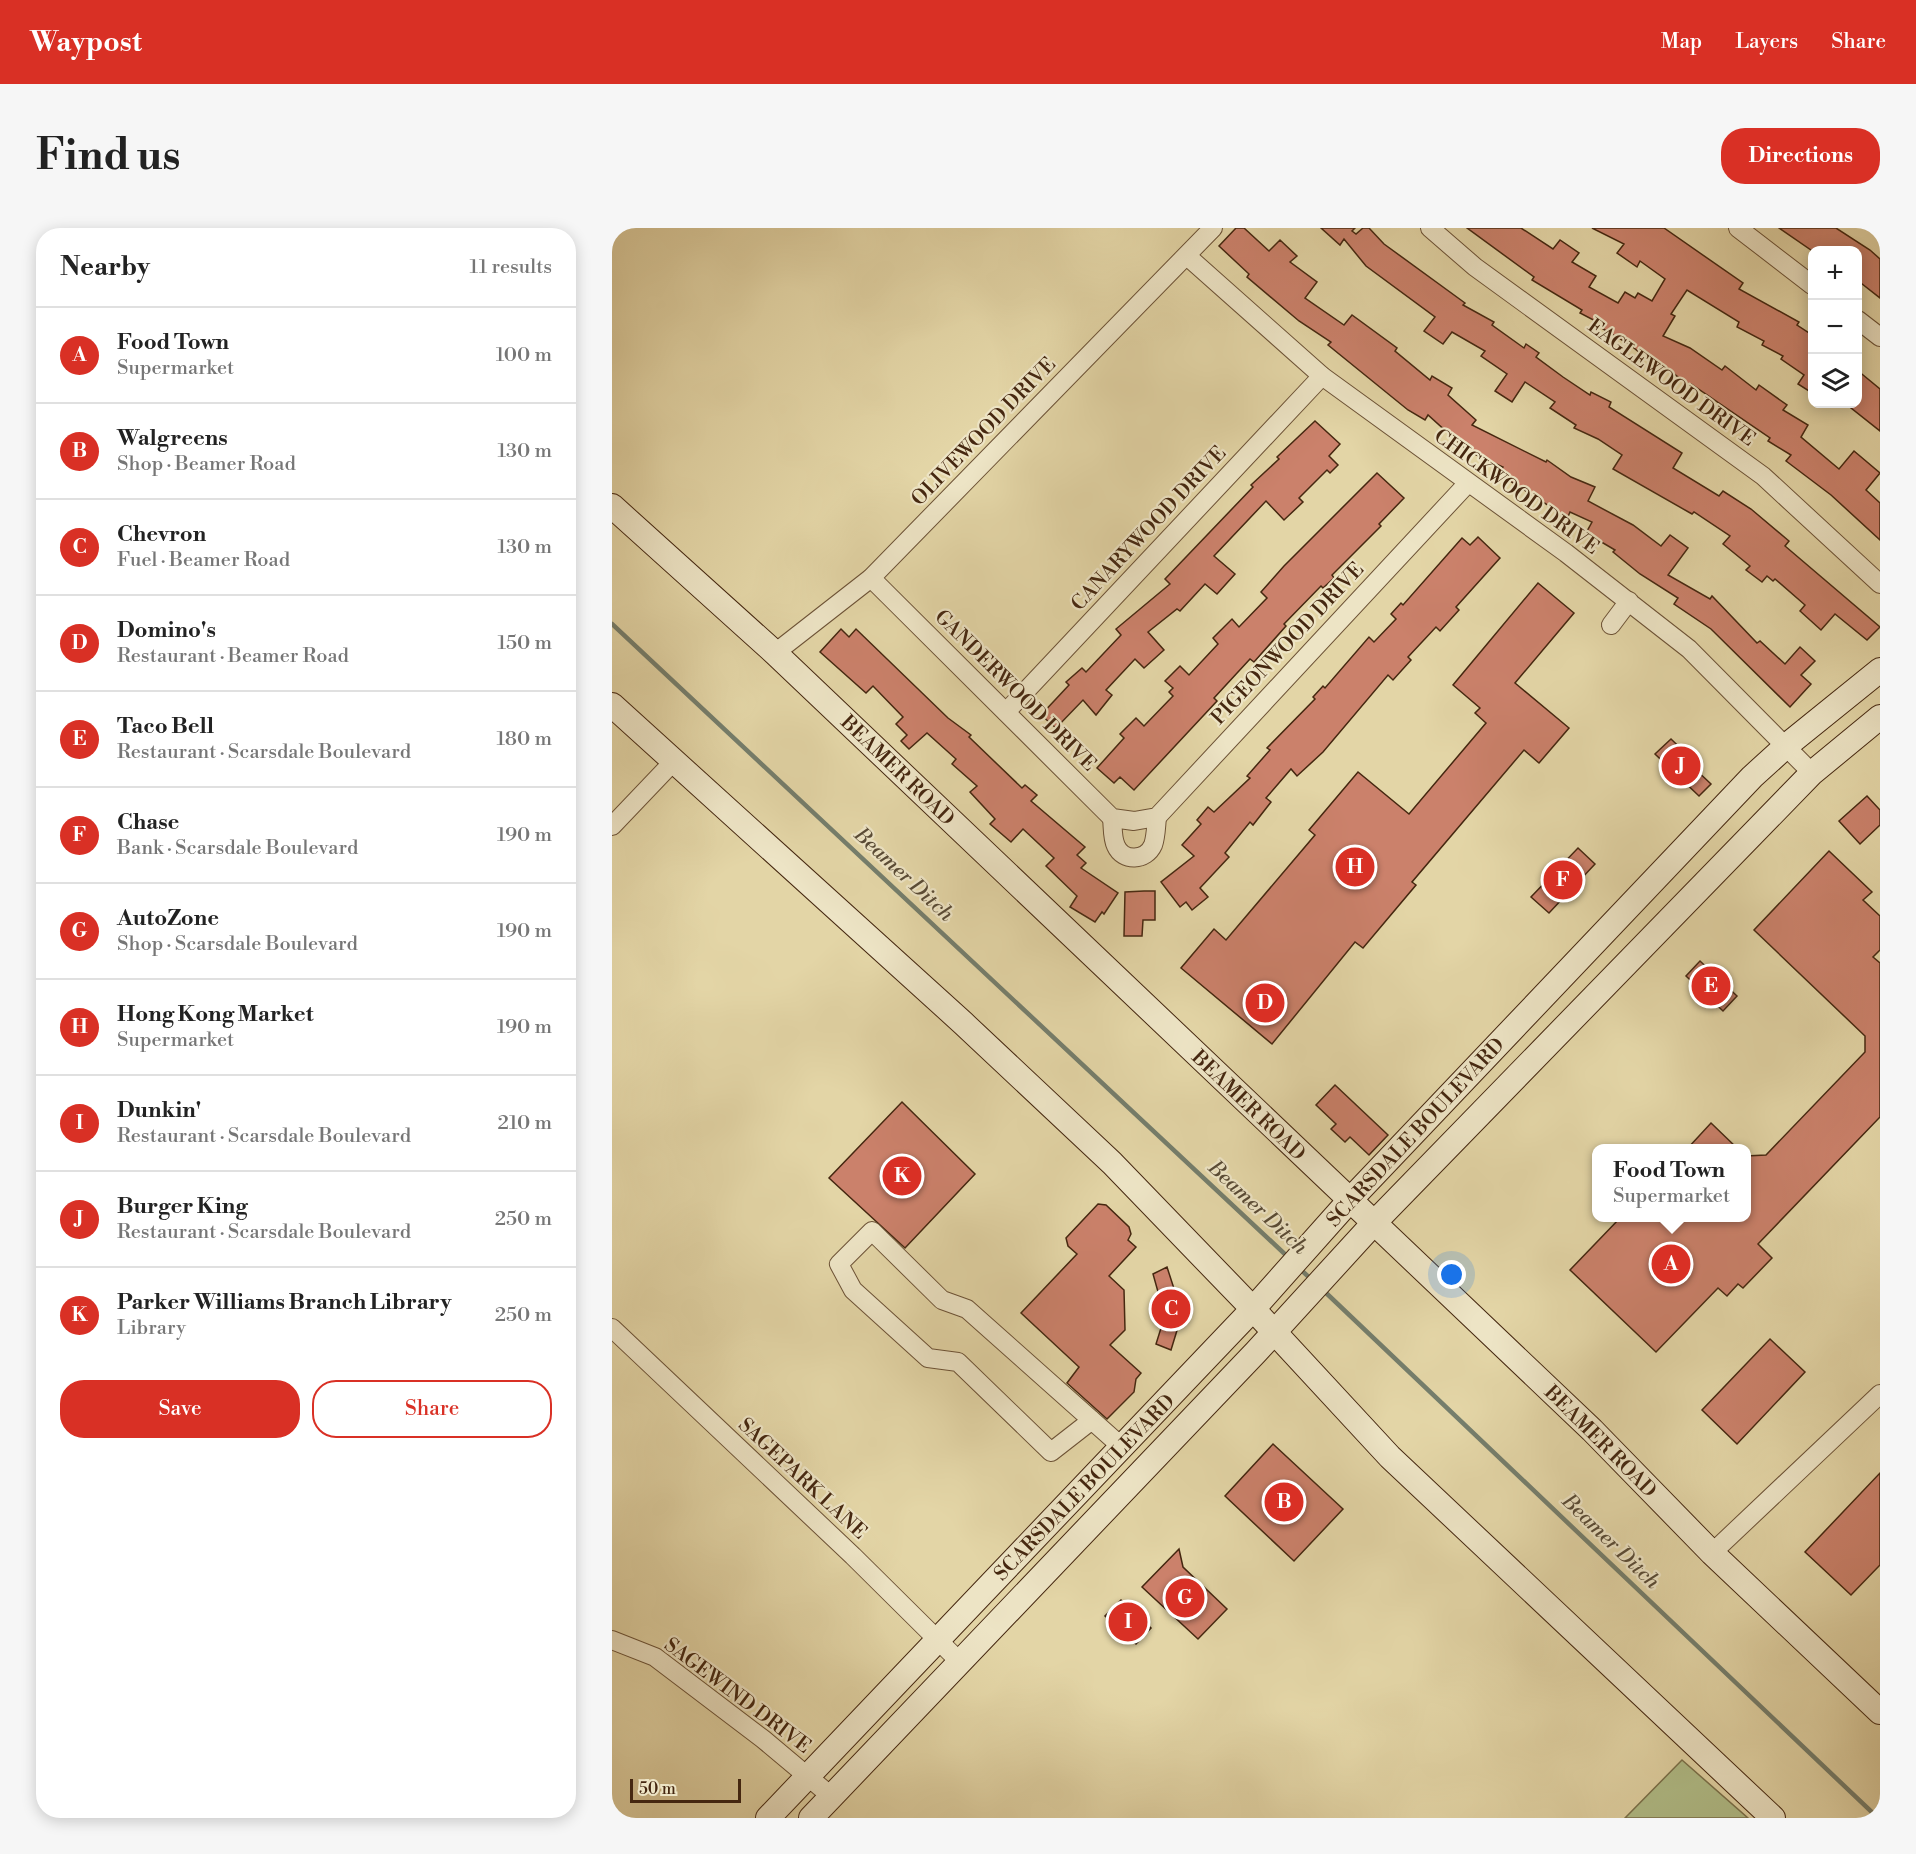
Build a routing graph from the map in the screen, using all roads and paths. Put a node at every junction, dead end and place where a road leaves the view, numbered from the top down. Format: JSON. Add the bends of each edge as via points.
{"nodes":[{"id":1,"x":1213,"y":228,"type":"edge"},
{"id":2,"x":1430,"y":228,"type":"edge"},
{"id":3,"x":1738,"y":228,"type":"edge"},
{"id":4,"x":1187,"y":256,"type":"junction"},
{"id":5,"x":1808,"y":282,"type":"edge"},
{"id":6,"x":1862,"y":324,"type":"edge"},
{"id":7,"x":1880,"y":338,"type":"edge"},
{"id":8,"x":1322,"y":376,"type":"junction"},
{"id":9,"x":1467,"y":484,"type":"junction"},
{"id":10,"x":612,"y":506,"type":"edge"},
{"id":11,"x":872,"y":578,"type":"junction"},
{"id":12,"x":1880,"y":584,"type":"edge"},
{"id":13,"x":1629,"y":601,"type":"junction"},
{"id":14,"x":1611,"y":625,"type":"dead end"},
{"id":15,"x":776,"y":653,"type":"junction"},
{"id":16,"x":1880,"y":670,"type":"edge"},
{"id":17,"x":612,"y":705,"type":"edge"},
{"id":18,"x":1006,"y":712,"type":"junction"},
{"id":19,"x":1880,"y":717,"type":"edge"},
{"id":20,"x":1786,"y":746,"type":"junction"},
{"id":21,"x":672,"y":762,"type":"junction"},
{"id":22,"x":1812,"y":773,"type":"junction"},
{"id":23,"x":1157,"y":817,"type":"junction"},
{"id":24,"x":1112,"y":818,"type":"junction"},
{"id":25,"x":612,"y":826,"type":"edge"},
{"id":26,"x":1661,"y":872,"type":"junction"},
{"id":27,"x":1689,"y":900,"type":"junction"},
{"id":28,"x":1344,"y":1207,"type":"junction"},
{"id":29,"x":1367,"y":1230,"type":"junction"},
{"id":30,"x":1260,"y":1301,"type":"junction"},
{"id":31,"x":1279,"y":1326,"type":"junction"},
{"id":32,"x":612,"y":1328,"type":"edge"},
{"id":33,"x":1880,"y":1394,"type":"edge"},
{"id":34,"x":1092,"y":1420,"type":"junction"},
{"id":35,"x":1122,"y":1447,"type":"junction"},
{"id":36,"x":1712,"y":1553,"type":"junction"},
{"id":37,"x":612,"y":1640,"type":"edge"},
{"id":38,"x":938,"y":1640,"type":"junction"},
{"id":39,"x":960,"y":1662,"type":"junction"},
{"id":40,"x":1880,"y":1712,"type":"edge"},
{"id":41,"x":807,"y":1775,"type":"junction"},
{"id":42,"x":831,"y":1796,"type":"junction"},
{"id":43,"x":768,"y":1818,"type":"edge"},
{"id":44,"x":811,"y":1818,"type":"edge"},
{"id":45,"x":1773,"y":1818,"type":"edge"}],
"edges":[{"from":1,"to":4,"type":"street","name":"OLIVEWOOD DRIVE"},
{"from":2,"to":12,"type":"street","name":"EAGLEWOOD DRIVE","via":[[1475,267],[1763,476]]},
{"from":3,"to":5,"type":"street"},
{"from":4,"to":8,"type":"street","name":"CHICKWOOD DRIVE"},
{"from":4,"to":11,"type":"street","name":"OLIVEWOOD DRIVE"},
{"from":6,"to":7,"type":"street"},
{"from":8,"to":9,"type":"street","name":"CHICKWOOD DRIVE"},
{"from":8,"to":18,"type":"street","name":"CANARYWOOD DRIVE"},
{"from":9,"to":13,"type":"street","name":"CHICKWOOD DRIVE"},
{"from":9,"to":23,"type":"street","name":"PIGEONWOOD DRIVE"},
{"from":10,"to":15,"type":"main road","name":"BEAMER ROAD"},
{"from":11,"to":15,"type":"street","name":"OLIVEWOOD DRIVE"},
{"from":11,"to":18,"type":"street","name":"GANDERWOOD DRIVE"},
{"from":13,"to":14,"type":"street"},
{"from":13,"to":20,"type":"street","name":"CHICKWOOD DRIVE","via":[[1689,649]]},
{"from":15,"to":28,"type":"main road","name":"BEAMER ROAD"},
{"from":16,"to":20,"type":"main road","name":"SCARSDALE BOULEVARD"},
{"from":17,"to":21,"type":"main road"},
{"from":18,"to":24,"type":"street","name":"GANDERWOOD DRIVE"},
{"from":19,"to":22,"type":"main road","name":"SCARSDALE BOULEVARD"},
{"from":20,"to":22,"type":"street","name":"CHICKWOOD DRIVE"},
{"from":20,"to":26,"type":"main road","name":"SCARSDALE BOULEVARD"},
{"from":21,"to":25,"type":"street"},
{"from":21,"to":30,"type":"main road","via":[[972,1030]]},
{"from":22,"to":27,"type":"main road","name":"SCARSDALE BOULEVARD"},
{"from":23,"to":24,"type":"street","via":[[1134,821]]},
{"from":23,"to":24,"type":"street","via":[[1153,846],[1134,858],[1115,845]]},
{"from":26,"to":27,"type":"main road"},
{"from":26,"to":28,"type":"main road","name":"SCARSDALE BOULEVARD"},
{"from":27,"to":29,"type":"main road","name":"SCARSDALE BOULEVARD"},
{"from":28,"to":29,"type":"main road","name":"BEAMER ROAD"},
{"from":28,"to":30,"type":"main road","name":"SCARSDALE BOULEVARD"},
{"from":29,"to":31,"type":"main road","name":"SCARSDALE BOULEVARD"},
{"from":29,"to":36,"type":"main road","name":"BEAMER ROAD","via":[[1592,1430]]},
{"from":30,"to":31,"type":"main road"},
{"from":30,"to":35,"type":"main road","name":"SCARSDALE BOULEVARD"},
{"from":31,"to":39,"type":"main road","name":"SCARSDALE BOULEVARD"},
{"from":31,"to":45,"type":"main road","via":[[1390,1457]]},
{"from":32,"to":38,"type":"street","name":"SAGEPARK LANE"},
{"from":33,"to":36,"type":"street"},
{"from":34,"to":34,"type":"street","via":[[967,1309],[942,1300],[872,1231],[839,1264],[853,1290],[928,1358],[958,1362],[1051,1452]]},
{"from":34,"to":35,"type":"street"},
{"from":35,"to":38,"type":"main road","name":"SCARSDALE BOULEVARD"},
{"from":36,"to":40,"type":"main road","name":"BEAMER ROAD"},
{"from":37,"to":41,"type":"street","name":"SAGEWIND DRIVE","via":[[655,1657]]},
{"from":38,"to":39,"type":"street","name":"SAGEPARK LANE"},
{"from":38,"to":41,"type":"main road","name":"SCARSDALE BOULEVARD"},
{"from":39,"to":42,"type":"main road","name":"SCARSDALE BOULEVARD"},
{"from":41,"to":42,"type":"street","name":"SAGEWIND DRIVE"},
{"from":41,"to":43,"type":"main road","name":"SCARSDALE BOULEVARD"},
{"from":42,"to":44,"type":"main road","name":"SCARSDALE BOULEVARD"}]}
